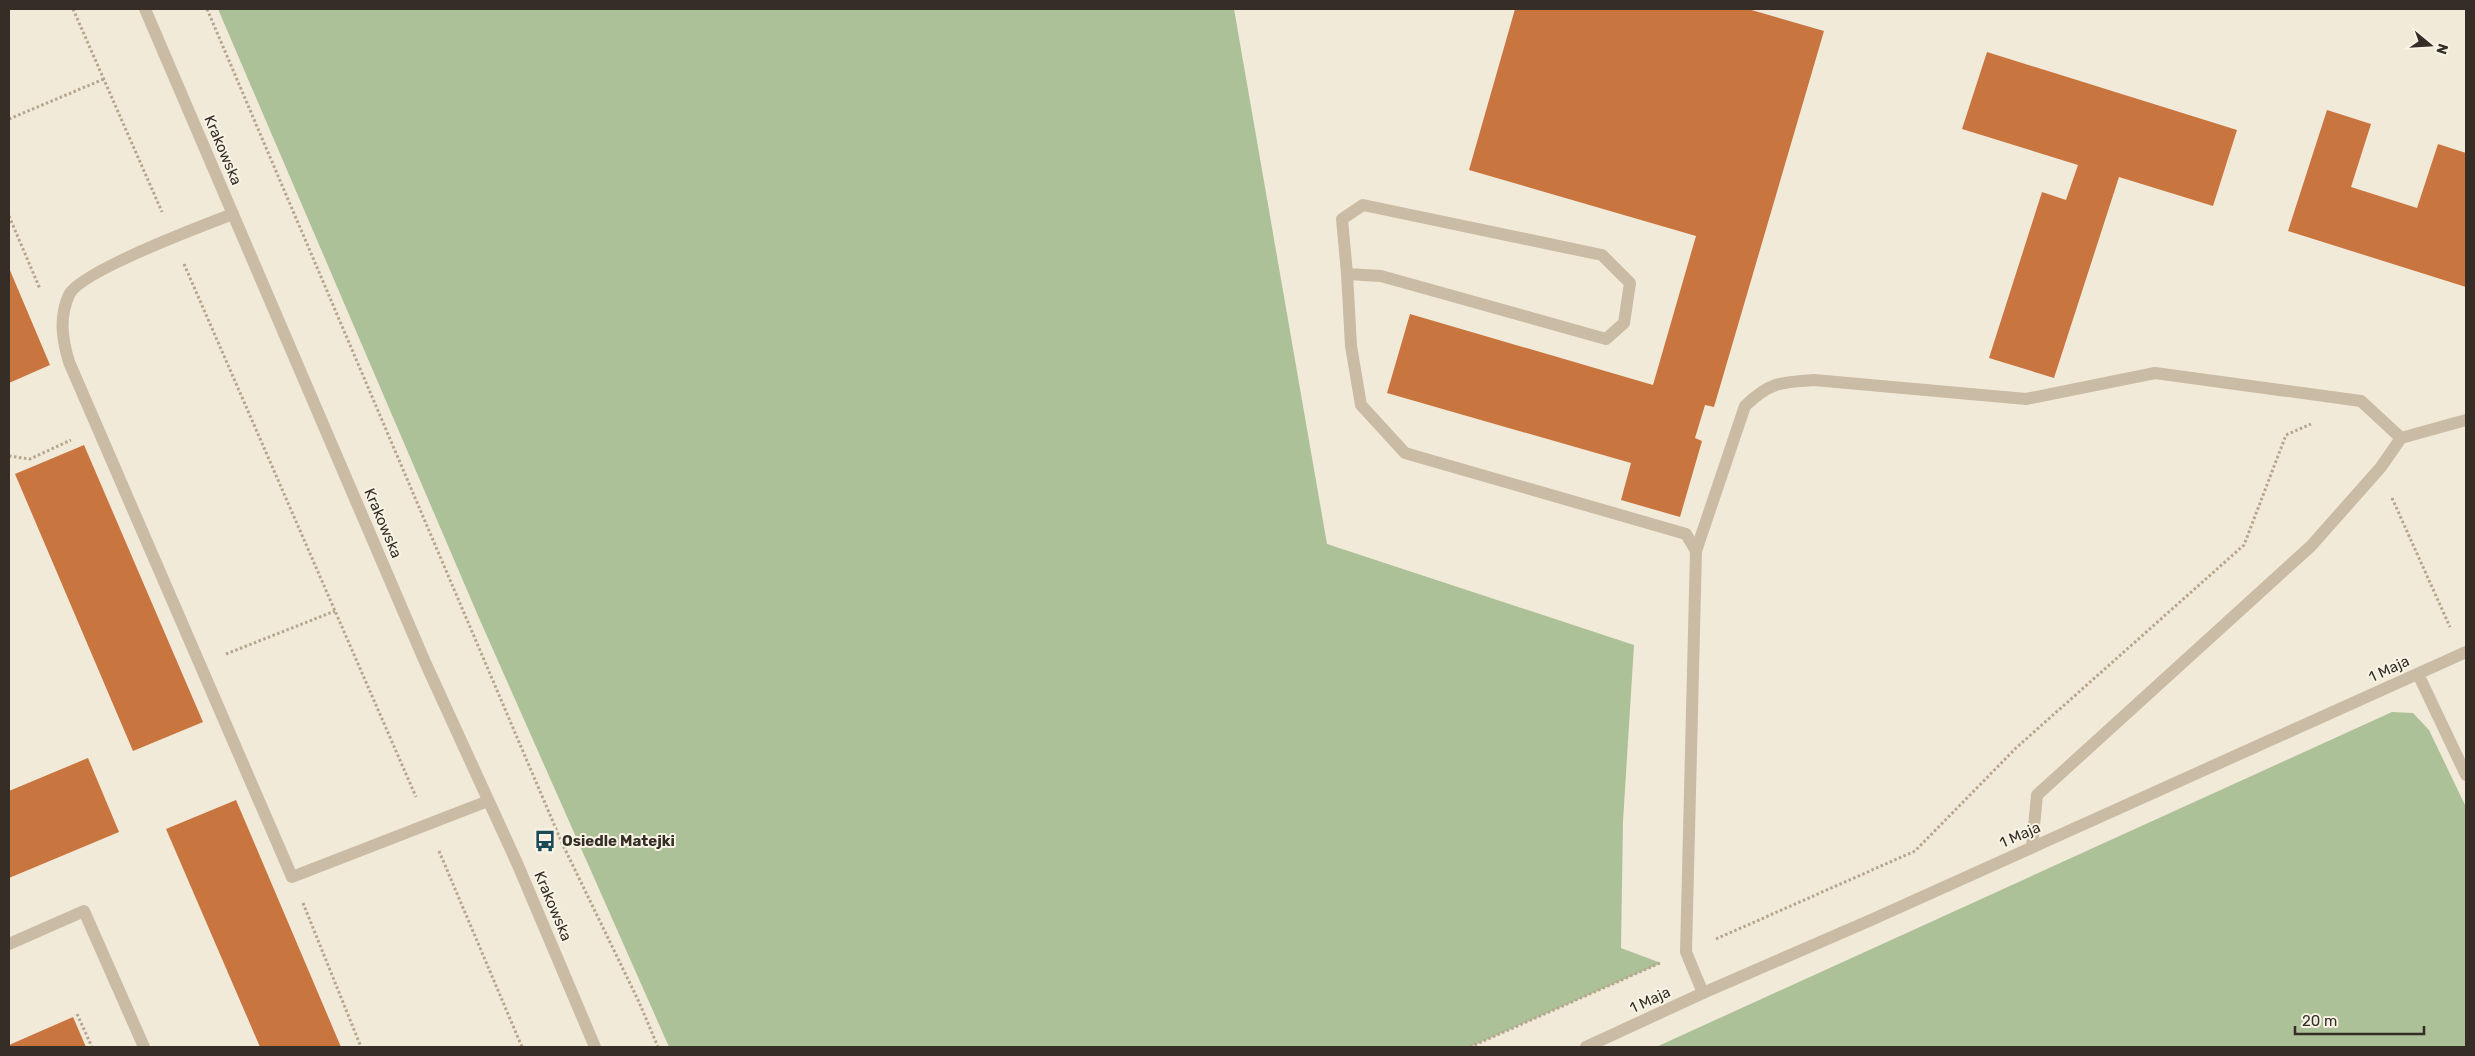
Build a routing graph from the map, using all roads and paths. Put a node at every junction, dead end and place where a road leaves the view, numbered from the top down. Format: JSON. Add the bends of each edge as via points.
{"nodes":[{"id":1,"x":73,"y":9,"type":"edge"},
{"id":2,"x":145,"y":9,"type":"edge"},
{"id":3,"x":207,"y":9,"type":"edge"},
{"id":4,"x":104,"y":80,"type":"junction"},
{"id":5,"x":9,"y":119,"type":"edge"},
{"id":6,"x":232,"y":214,"type":"junction"},
{"id":7,"x":9,"y":216,"type":"edge"},
{"id":8,"x":173,"y":237,"type":"junction"},
{"id":9,"x":1347,"y":274,"type":"junction"},
{"id":10,"x":44,"y":297,"type":"dead end"},
{"id":11,"x":2361,"y":401,"type":"junction"},
{"id":12,"x":2466,"y":420,"type":"edge"},
{"id":13,"x":97,"y":428,"type":"junction"},
{"id":14,"x":2401,"y":438,"type":"junction"},
{"id":15,"x":9,"y":456,"type":"edge"},
{"id":16,"x":2381,"y":467,"type":"junction"},
{"id":17,"x":1696,"y":551,"type":"junction"},
{"id":18,"x":335,"y":611,"type":"junction"},
{"id":19,"x":2464,"y":654,"type":"edge"},
{"id":20,"x":200,"y":664,"type":"junction"},
{"id":21,"x":2418,"y":674,"type":"junction"},
{"id":22,"x":2466,"y":775,"type":"edge"},
{"id":23,"x":488,"y":801,"type":"junction"},
{"id":24,"x":428,"y":824,"type":"junction"},
{"id":25,"x":2032,"y":847,"type":"junction"},
{"id":26,"x":292,"y":876,"type":"junction"},
{"id":27,"x":9,"y":944,"type":"edge"},
{"id":28,"x":1686,"y":952,"type":"junction"},
{"id":29,"x":1703,"y":993,"type":"junction"},
{"id":30,"x":77,"y":1014,"type":"dead end"},
{"id":31,"x":92,"y":1047,"type":"edge"},
{"id":32,"x":144,"y":1047,"type":"edge"},
{"id":33,"x":361,"y":1047,"type":"edge"},
{"id":34,"x":522,"y":1047,"type":"edge"},
{"id":35,"x":595,"y":1047,"type":"edge"},
{"id":36,"x":658,"y":1047,"type":"edge"},
{"id":37,"x":1470,"y":1047,"type":"edge"},
{"id":38,"x":1586,"y":1047,"type":"edge"}],
"edges":[{"from":1,"to":4,"type":"path"},
{"from":2,"to":6,"type":"street","name":"Krakowska"},
{"from":3,"to":36,"type":"path","via":[[562,843]]},
{"from":4,"to":5,"type":"path"},
{"from":4,"to":8,"type":"path"},
{"from":6,"to":8,"type":"street"},
{"from":6,"to":23,"type":"street","name":"Krakowska"},
{"from":7,"to":10,"type":"path"},
{"from":8,"to":13,"type":"street","via":[[82,280],[69,293],[62,314],[63,342]]},
{"from":8,"to":18,"type":"path"},
{"from":9,"to":9,"type":"street","via":[[1381,276],[1606,339],[1624,322],[1630,283],[1602,256],[1363,205],[1342,219]]},
{"from":9,"to":17,"type":"street","via":[[1351,346],[1361,405],[1404,453],[1686,534]]},
{"from":11,"to":14,"type":"street"},
{"from":11,"to":17,"type":"street","via":[[2155,373],[2026,399],[1814,380],[1782,382],[1760,392],[1745,406]]},
{"from":11,"to":28,"type":"path","via":[[2286,435],[2244,545],[2016,748],[1915,851]]},
{"from":12,"to":14,"type":"street"},
{"from":13,"to":15,"type":"path","via":[[30,460]]},
{"from":13,"to":20,"type":"street"},
{"from":14,"to":16,"type":"street"},
{"from":16,"to":19,"type":"path","via":[[2398,513]]},
{"from":16,"to":25,"type":"street","via":[[2311,546],[2037,795]]},
{"from":17,"to":28,"type":"street"},
{"from":18,"to":20,"type":"path"},
{"from":18,"to":24,"type":"path"},
{"from":19,"to":21,"type":"street","name":"1 Maja"},
{"from":20,"to":26,"type":"street"},
{"from":21,"to":22,"type":"street"},
{"from":21,"to":25,"type":"street","name":"1 Maja"},
{"from":23,"to":24,"type":"street"},
{"from":23,"to":35,"type":"street","name":"Krakowska"},
{"from":24,"to":26,"type":"street"},
{"from":24,"to":34,"type":"path"},
{"from":25,"to":29,"type":"street","name":"1 Maja"},
{"from":26,"to":33,"type":"path"},
{"from":27,"to":32,"type":"street","via":[[84,911]]},
{"from":28,"to":29,"type":"street"},
{"from":28,"to":37,"type":"path"},
{"from":29,"to":38,"type":"street","name":"1 Maja"},
{"from":30,"to":31,"type":"path"}]}
